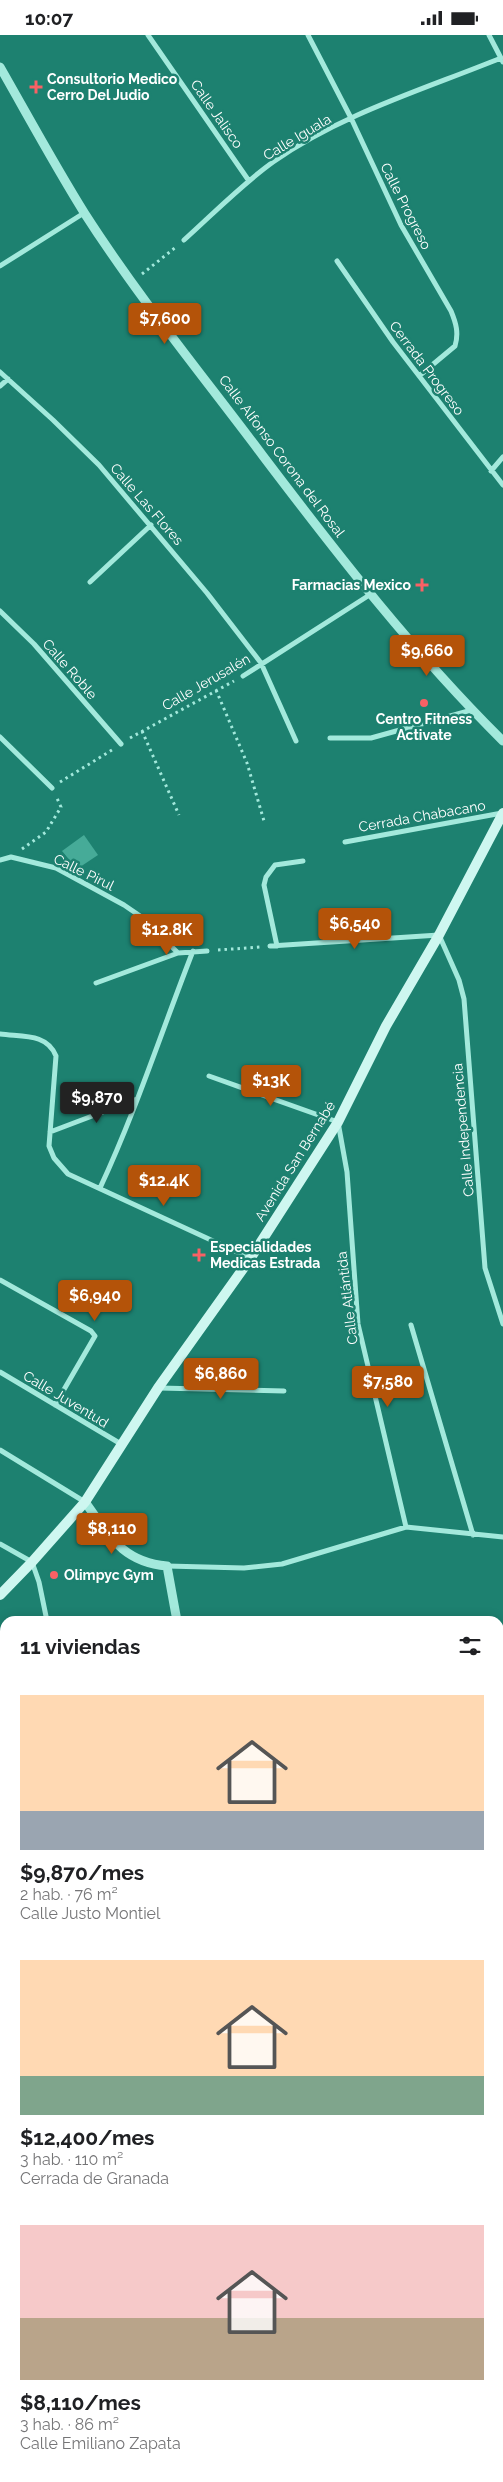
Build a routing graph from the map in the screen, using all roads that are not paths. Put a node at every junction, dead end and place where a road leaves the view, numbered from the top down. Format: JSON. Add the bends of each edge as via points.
{"nodes":[{"id":1,"x":148,"y":35,"type":"edge"},
{"id":2,"x":308,"y":35,"type":"edge"},
{"id":3,"x":489,"y":35,"type":"edge"},
{"id":4,"x":502,"y":60,"type":"edge"},
{"id":5,"x":0,"y":67,"type":"edge"},
{"id":6,"x":351,"y":118,"type":"junction"},
{"id":7,"x":249,"y":181,"type":"junction"},
{"id":8,"x":84,"y":213,"type":"junction"},
{"id":9,"x":184,"y":240,"type":"road end"},
{"id":10,"x":337,"y":261,"type":"dead end"},
{"id":11,"x":0,"y":266,"type":"edge"},
{"id":12,"x":0,"y":372,"type":"edge"},
{"id":13,"x":419,"y":376,"type":"junction"},
{"id":14,"x":8,"y":379,"type":"junction"},
{"id":15,"x":0,"y":386,"type":"edge"},
{"id":16,"x":503,"y":457,"type":"edge"},
{"id":17,"x":491,"y":471,"type":"junction"},
{"id":18,"x":503,"y":485,"type":"edge"},
{"id":19,"x":151,"y":525,"type":"junction"},
{"id":20,"x":90,"y":582,"type":"dead end"},
{"id":21,"x":372,"y":594,"type":"junction"},
{"id":22,"x":0,"y":611,"type":"edge"},
{"id":23,"x":261,"y":663,"type":"junction"},
{"id":24,"x":243,"y":676,"type":"road end"},
{"id":25,"x":472,"y":710,"type":"junction"},
{"id":26,"x":0,"y":737,"type":"edge"},
{"id":27,"x":330,"y":738,"type":"dead end"},
{"id":28,"x":296,"y":741,"type":"dead end"},
{"id":29,"x":503,"y":741,"type":"edge"},
{"id":30,"x":121,"y":744,"type":"road end"},
{"id":31,"x":52,"y":788,"type":"road end"},
{"id":32,"x":503,"y":813,"type":"edge"},
{"id":33,"x":345,"y":842,"type":"dead end"},
{"id":34,"x":0,"y":860,"type":"edge"},
{"id":35,"x":303,"y":861,"type":"dead end"},
{"id":36,"x":439,"y":935,"type":"junction"},
{"id":37,"x":270,"y":946,"type":"road end"},
{"id":38,"x":277,"y":946,"type":"junction"},
{"id":39,"x":193,"y":951,"type":"junction"},
{"id":40,"x":207,"y":951,"type":"road end"},
{"id":41,"x":178,"y":953,"type":"junction"},
{"id":42,"x":96,"y":983,"type":"dead end"},
{"id":43,"x":0,"y":1034,"type":"edge"},
{"id":44,"x":209,"y":1075,"type":"dead end"},
{"id":45,"x":137,"y":1099,"type":"junction"},
{"id":46,"x":338,"y":1122,"type":"junction"},
{"id":47,"x":50,"y":1132,"type":"junction"},
{"id":48,"x":100,"y":1188,"type":"junction"},
{"id":49,"x":250,"y":1259,"type":"junction"},
{"id":50,"x":0,"y":1280,"type":"edge"},
{"id":51,"x":503,"y":1324,"type":"edge"},
{"id":52,"x":410,"y":1325,"type":"dead end"},
{"id":53,"x":0,"y":1372,"type":"edge"},
{"id":54,"x":158,"y":1388,"type":"junction"},
{"id":55,"x":284,"y":1391,"type":"dead end"},
{"id":56,"x":54,"y":1405,"type":"junction"},
{"id":57,"x":121,"y":1444,"type":"junction"},
{"id":58,"x":0,"y":1450,"type":"edge"},
{"id":59,"x":85,"y":1502,"type":"junction"},
{"id":60,"x":406,"y":1527,"type":"junction"},
{"id":61,"x":473,"y":1535,"type":"junction"},
{"id":62,"x":503,"y":1537,"type":"edge"},
{"id":63,"x":0,"y":1544,"type":"edge"},
{"id":64,"x":32,"y":1563,"type":"junction"},
{"id":65,"x":167,"y":1566,"type":"junction"},
{"id":66,"x":0,"y":1595,"type":"edge"},
{"id":67,"x":46,"y":1616,"type":"edge"},
{"id":68,"x":175,"y":1616,"type":"edge"}],
"edges":[{"from":1,"to":7,"type":"street","name":"Calle Jalisco"},
{"from":2,"to":6,"type":"street","name":"Calle Progreso"},
{"from":3,"to":4,"type":"street"},
{"from":4,"to":6,"type":"street","name":"Calle Iguala"},
{"from":5,"to":8,"type":"street","name":"Calle Alfonso Corona del Rosal"},
{"from":6,"to":7,"type":"street","name":"Calle Iguala","via":[[299,145]]},
{"from":6,"to":13,"type":"street","name":"Calle Progreso","via":[[400,225],[455,322],[455,346]]},
{"from":7,"to":9,"type":"street","name":"Calle Iguala"},
{"from":8,"to":11,"type":"street"},
{"from":8,"to":21,"type":"street","name":"Calle Alfonso Corona del Rosal","via":[[132,282],[314,523]]},
{"from":10,"to":13,"type":"street","name":"Cerrada Progreso"},
{"from":12,"to":14,"type":"street","name":"Calle Las Flores"},
{"from":13,"to":17,"type":"street","name":"Cerrada Progreso"},
{"from":14,"to":15,"type":"street"},
{"from":14,"to":19,"type":"street","name":"Calle Las Flores","via":[[99,465]]},
{"from":16,"to":17,"type":"street"},
{"from":17,"to":18,"type":"street","name":"Cerrada Progreso"},
{"from":19,"to":20,"type":"street"},
{"from":19,"to":23,"type":"street","name":"Calle Las Flores"},
{"from":21,"to":23,"type":"street","name":"Calle Jerusalén"},
{"from":21,"to":25,"type":"street","name":"Calle Alfonso Corona del Rosal"},
{"from":22,"to":30,"type":"street","name":"Calle Roble","via":[[34,644]]},
{"from":23,"to":24,"type":"street","name":"Calle Jerusalén"},
{"from":23,"to":28,"type":"street","name":"Calle Las Flores"},
{"from":25,"to":27,"type":"street","via":[[371,738]]},
{"from":25,"to":29,"type":"street","name":"Calle Alfonso Corona del Rosal"},
{"from":26,"to":31,"type":"street"},
{"from":32,"to":33,"type":"street","name":"Cerrada Chabacano"},
{"from":32,"to":36,"type":"main road","name":"Avenida San Bernabé"},
{"from":34,"to":41,"type":"street","name":"Calle Pirul","via":[[11,857],[56,868],[143,918]]},
{"from":35,"to":38,"type":"street","via":[[275,865],[266,877],[264,894]]},
{"from":36,"to":38,"type":"street"},
{"from":36,"to":46,"type":"main road","name":"Avenida San Bernabé","via":[[386,1026]]},
{"from":36,"to":51,"type":"street","name":"Calle Independencia","via":[[464,999],[485,1268]]},
{"from":37,"to":38,"type":"street"},
{"from":39,"to":40,"type":"street"},
{"from":39,"to":41,"type":"street"},
{"from":39,"to":45,"type":"street"},
{"from":41,"to":42,"type":"street"},
{"from":43,"to":47,"type":"street","via":[[44,1040],[52,1045],[56,1056]]},
{"from":44,"to":46,"type":"street"},
{"from":45,"to":47,"type":"street"},
{"from":45,"to":48,"type":"street"},
{"from":46,"to":49,"type":"main road","name":"Avenida San Bernabé"},
{"from":46,"to":60,"type":"street","name":"Calle Atlántida","via":[[347,1172],[358,1324]]},
{"from":47,"to":48,"type":"street","via":[[49,1146],[54,1158],[68,1174]]},
{"from":48,"to":49,"type":"street"},
{"from":49,"to":54,"type":"main road","name":"Avenida San Bernabé"},
{"from":50,"to":56,"type":"street","via":[[95,1336]]},
{"from":52,"to":61,"type":"street"},
{"from":53,"to":56,"type":"street","name":"Calle Juventud"},
{"from":54,"to":55,"type":"street"},
{"from":54,"to":57,"type":"main road","name":"Avenida San Bernabé"},
{"from":56,"to":57,"type":"street","name":"Calle Juventud"},
{"from":57,"to":59,"type":"main road","name":"Avenida San Bernabé"},
{"from":58,"to":59,"type":"street"},
{"from":59,"to":64,"type":"main road","name":"Avenida San Bernabé"},
{"from":59,"to":65,"type":"street","via":[[112,1539],[126,1552],[138,1561]]},
{"from":60,"to":61,"type":"street"},
{"from":60,"to":65,"type":"street","via":[[282,1564],[244,1568]]},
{"from":61,"to":62,"type":"street"},
{"from":63,"to":64,"type":"street"},
{"from":64,"to":66,"type":"main road","name":"Avenida San Bernabé"},
{"from":64,"to":67,"type":"street"},
{"from":65,"to":68,"type":"street"}]}
